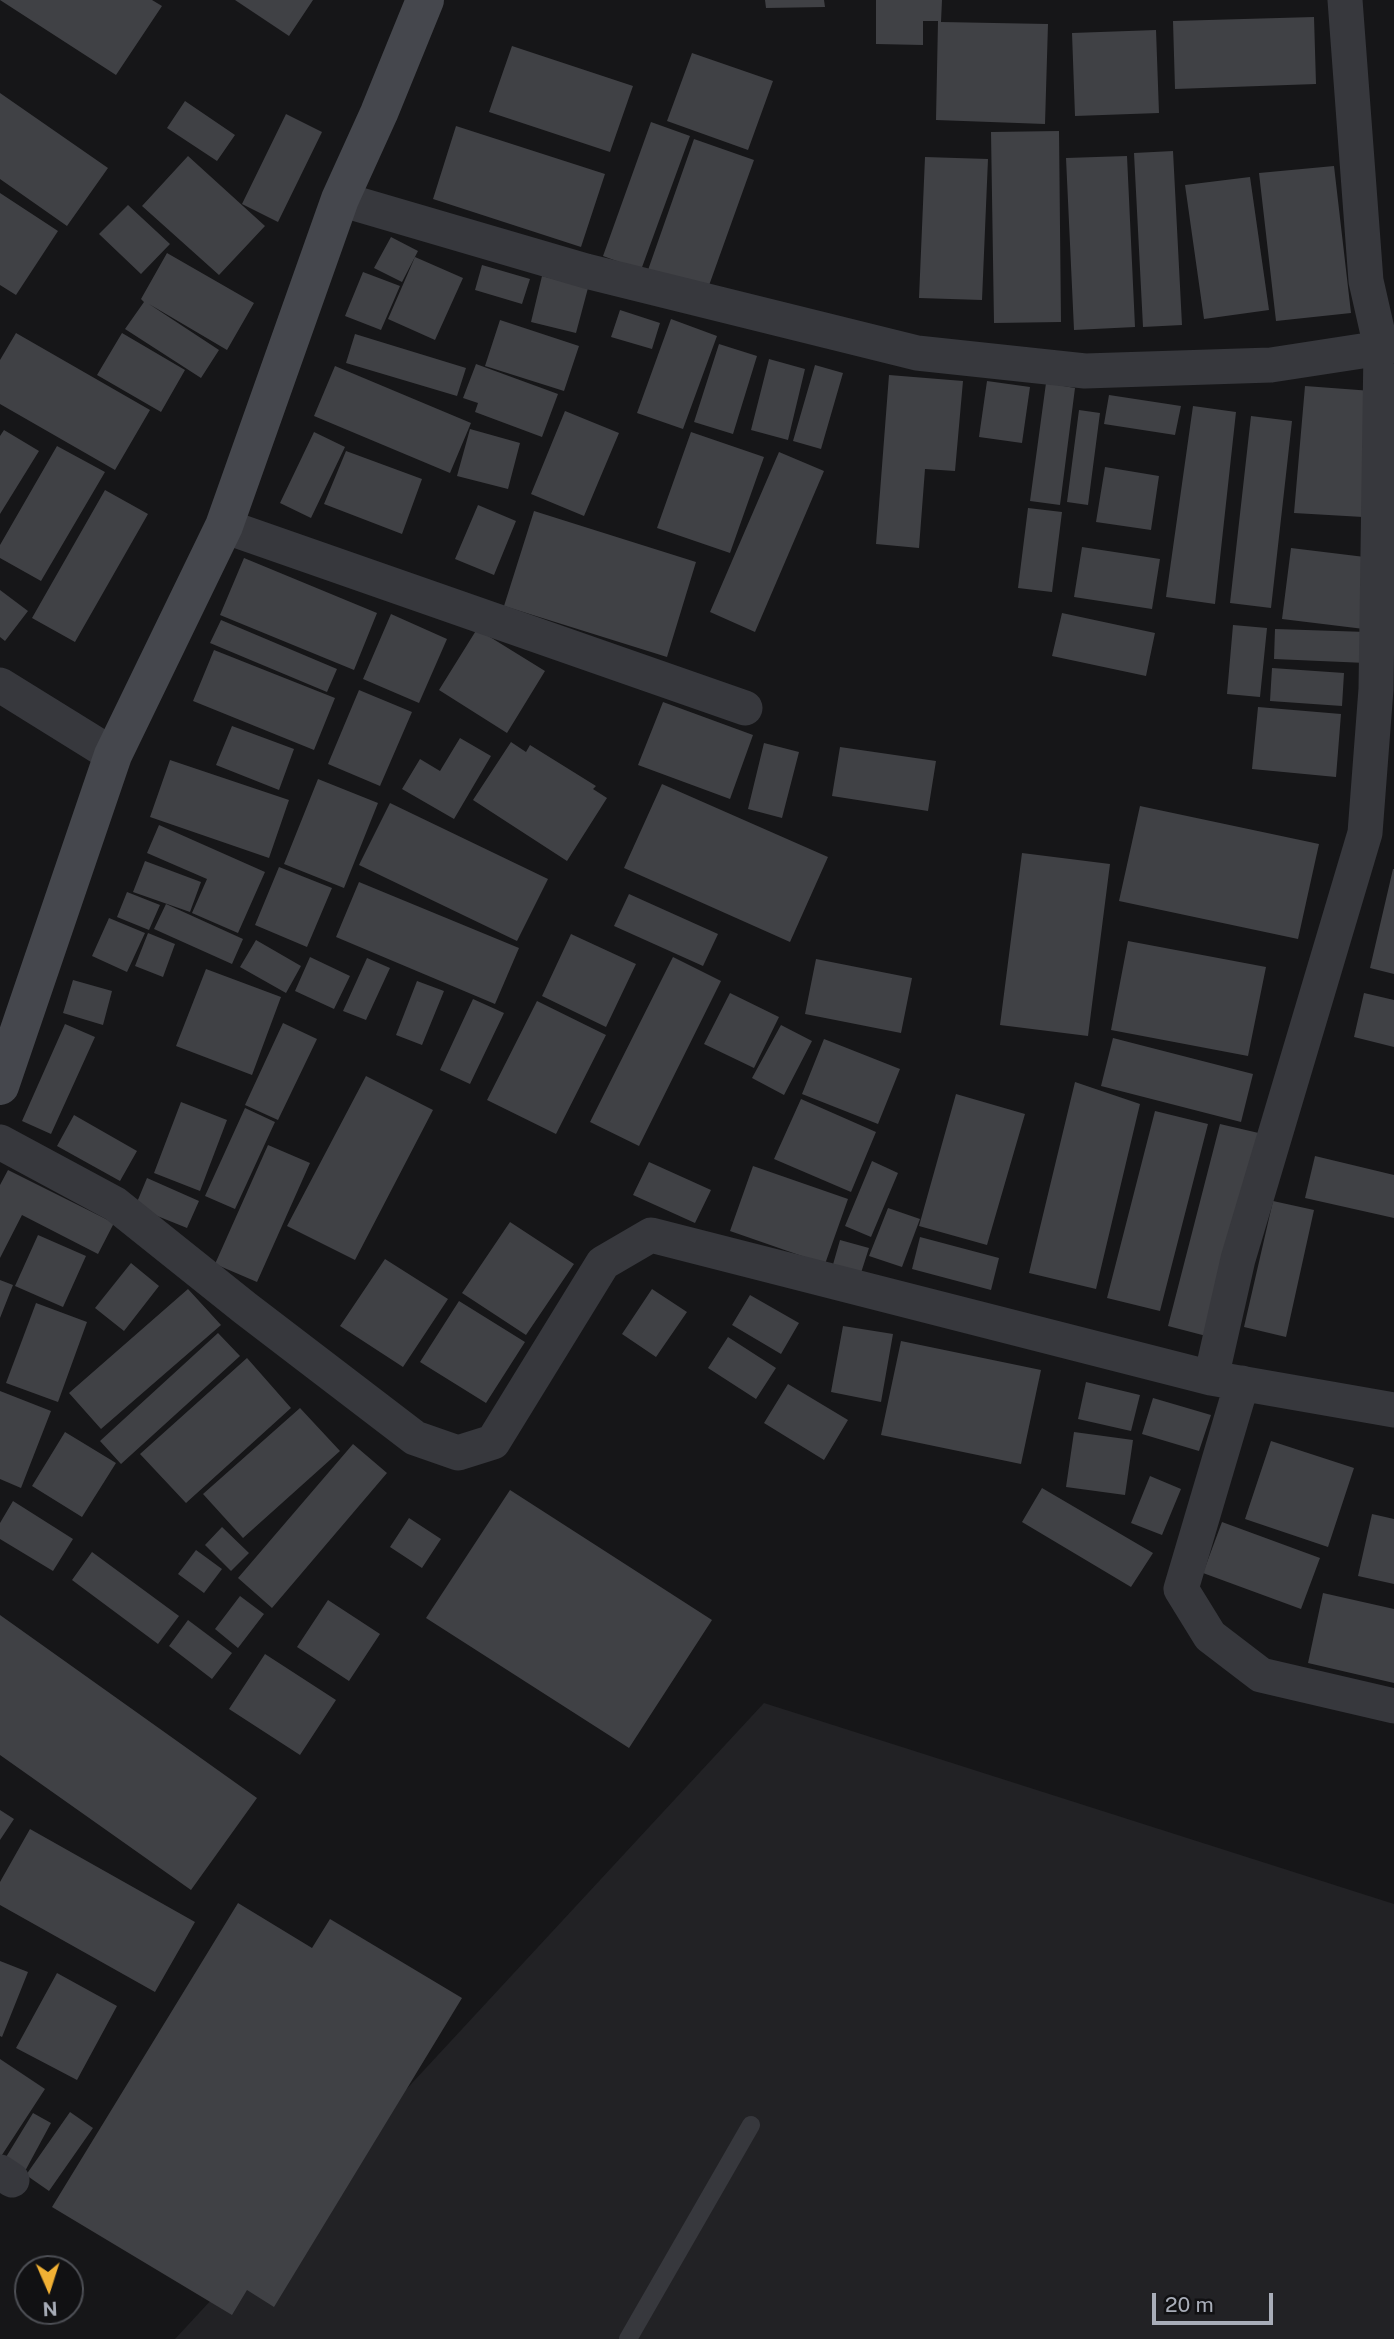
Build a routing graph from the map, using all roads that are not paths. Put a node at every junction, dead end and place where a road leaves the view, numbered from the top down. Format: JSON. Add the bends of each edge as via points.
{"nodes":[{"id":1,"x":425,"y":0,"type":"edge"},
{"id":2,"x":1345,"y":0,"type":"edge"},
{"id":3,"x":340,"y":199,"type":"junction"},
{"id":4,"x":1388,"y":346,"type":"edge"},
{"id":5,"x":225,"y":526,"type":"junction"},
{"id":6,"x":0,"y":685,"type":"edge"},
{"id":7,"x":745,"y":708,"type":"dead end"},
{"id":8,"x":113,"y":755,"type":"junction"},
{"id":9,"x":1380,"y":833,"type":"edge"},
{"id":10,"x":0,"y":1086,"type":"edge"},
{"id":11,"x":0,"y":1142,"type":"edge"},
{"id":12,"x":1227,"y":1380,"type":"junction"},
{"id":13,"x":1394,"y":1410,"type":"edge"},
{"id":14,"x":1394,"y":1706,"type":"edge"},
{"id":15,"x":751,"y":2125,"type":"dead end"},
{"id":16,"x":628,"y":2339,"type":"edge"}],
"edges":[{"from":1,"to":3,"type":"main road"},
{"from":2,"to":4,"type":"street","via":[[1366,281]]},
{"from":3,"to":4,"type":"street","via":[[586,271],[918,353],[1084,371],[1270,365]]},
{"from":3,"to":5,"type":"main road"},
{"from":4,"to":9,"type":"street","via":[[1376,689]]},
{"from":5,"to":7,"type":"street"},
{"from":5,"to":8,"type":"main road"},
{"from":6,"to":8,"type":"street"},
{"from":8,"to":10,"type":"main road"},
{"from":9,"to":12,"type":"street","via":[[1238,1259]]},
{"from":11,"to":12,"type":"street","via":[[115,1204],[415,1438],[458,1453],[493,1442],[603,1263],[651,1236]]},
{"from":12,"to":13,"type":"street"},
{"from":12,"to":14,"type":"street","via":[[1181,1589],[1210,1636],[1261,1675]]},
{"from":15,"to":16,"type":"lane"}]}
